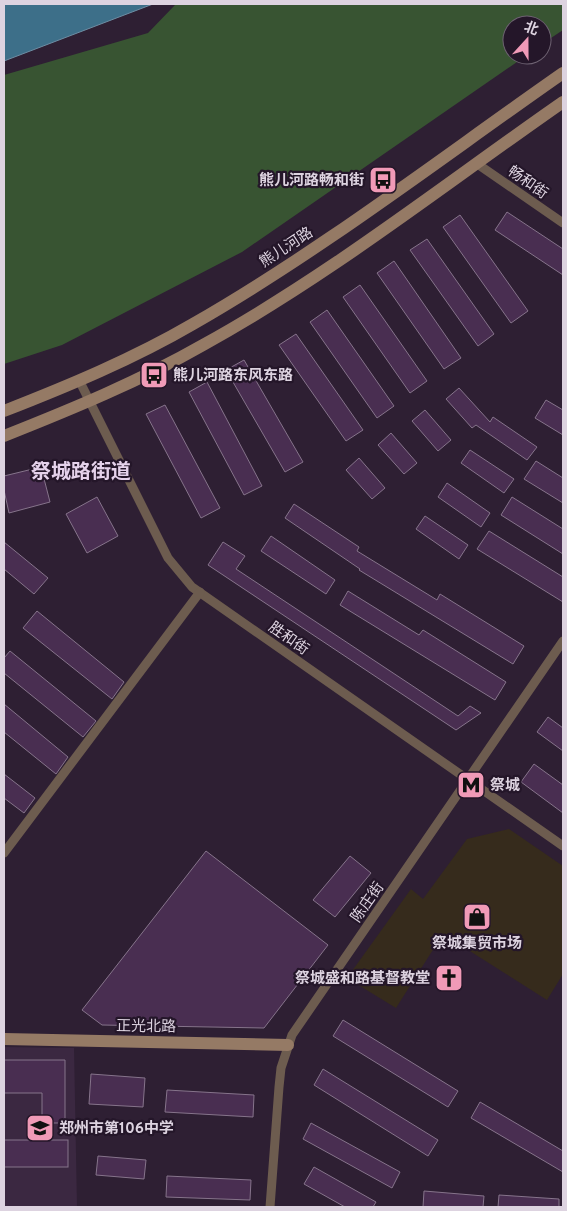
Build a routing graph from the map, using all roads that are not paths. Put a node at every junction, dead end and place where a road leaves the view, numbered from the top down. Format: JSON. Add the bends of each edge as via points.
{"nodes":[{"id":1,"x":563,"y":73,"type":"edge"},
{"id":2,"x":563,"y":102,"type":"edge"},
{"id":3,"x":476,"y":163,"type":"junction"},
{"id":4,"x":563,"y":223,"type":"edge"},
{"id":5,"x":79,"y":380,"type":"junction"},
{"id":6,"x":90,"y":401,"type":"junction"},
{"id":7,"x":4,"y":411,"type":"edge"},
{"id":8,"x":4,"y":436,"type":"edge"},
{"id":9,"x":200,"y":592,"type":"junction"},
{"id":10,"x":563,"y":641,"type":"edge"},
{"id":11,"x":468,"y":780,"type":"junction"},
{"id":12,"x":563,"y":846,"type":"edge"},
{"id":13,"x":4,"y":853,"type":"edge"},
{"id":14,"x":4,"y":1039,"type":"edge"},
{"id":15,"x":288,"y":1045,"type":"junction"},
{"id":16,"x":270,"y":1207,"type":"edge"}],
"edges":[{"from":1,"to":5,"type":"street","name":"熊儿河路","via":[[320,245],[240,296],[192,325]]},
{"from":2,"to":3,"type":"street"},
{"from":3,"to":4,"type":"street","name":"畅和街"},
{"from":3,"to":6,"type":"street","via":[[253,316],[203,346]]},
{"from":5,"to":6,"type":"street","name":"胜和街"},
{"from":5,"to":7,"type":"street","name":"熊儿河路"},
{"from":6,"to":8,"type":"street"},
{"from":6,"to":9,"type":"street","name":"胜和街","via":[[168,558]]},
{"from":9,"to":11,"type":"street","name":"胜和街"},
{"from":9,"to":13,"type":"street"},
{"from":10,"to":11,"type":"street","name":"陈庄街"},
{"from":11,"to":12,"type":"street","name":"胜和街"},
{"from":11,"to":15,"type":"street","name":"陈庄街"},
{"from":14,"to":15,"type":"street","name":"正光北路"},
{"from":15,"to":16,"type":"street","name":"陈庄街","via":[[279,1087]]}]}
